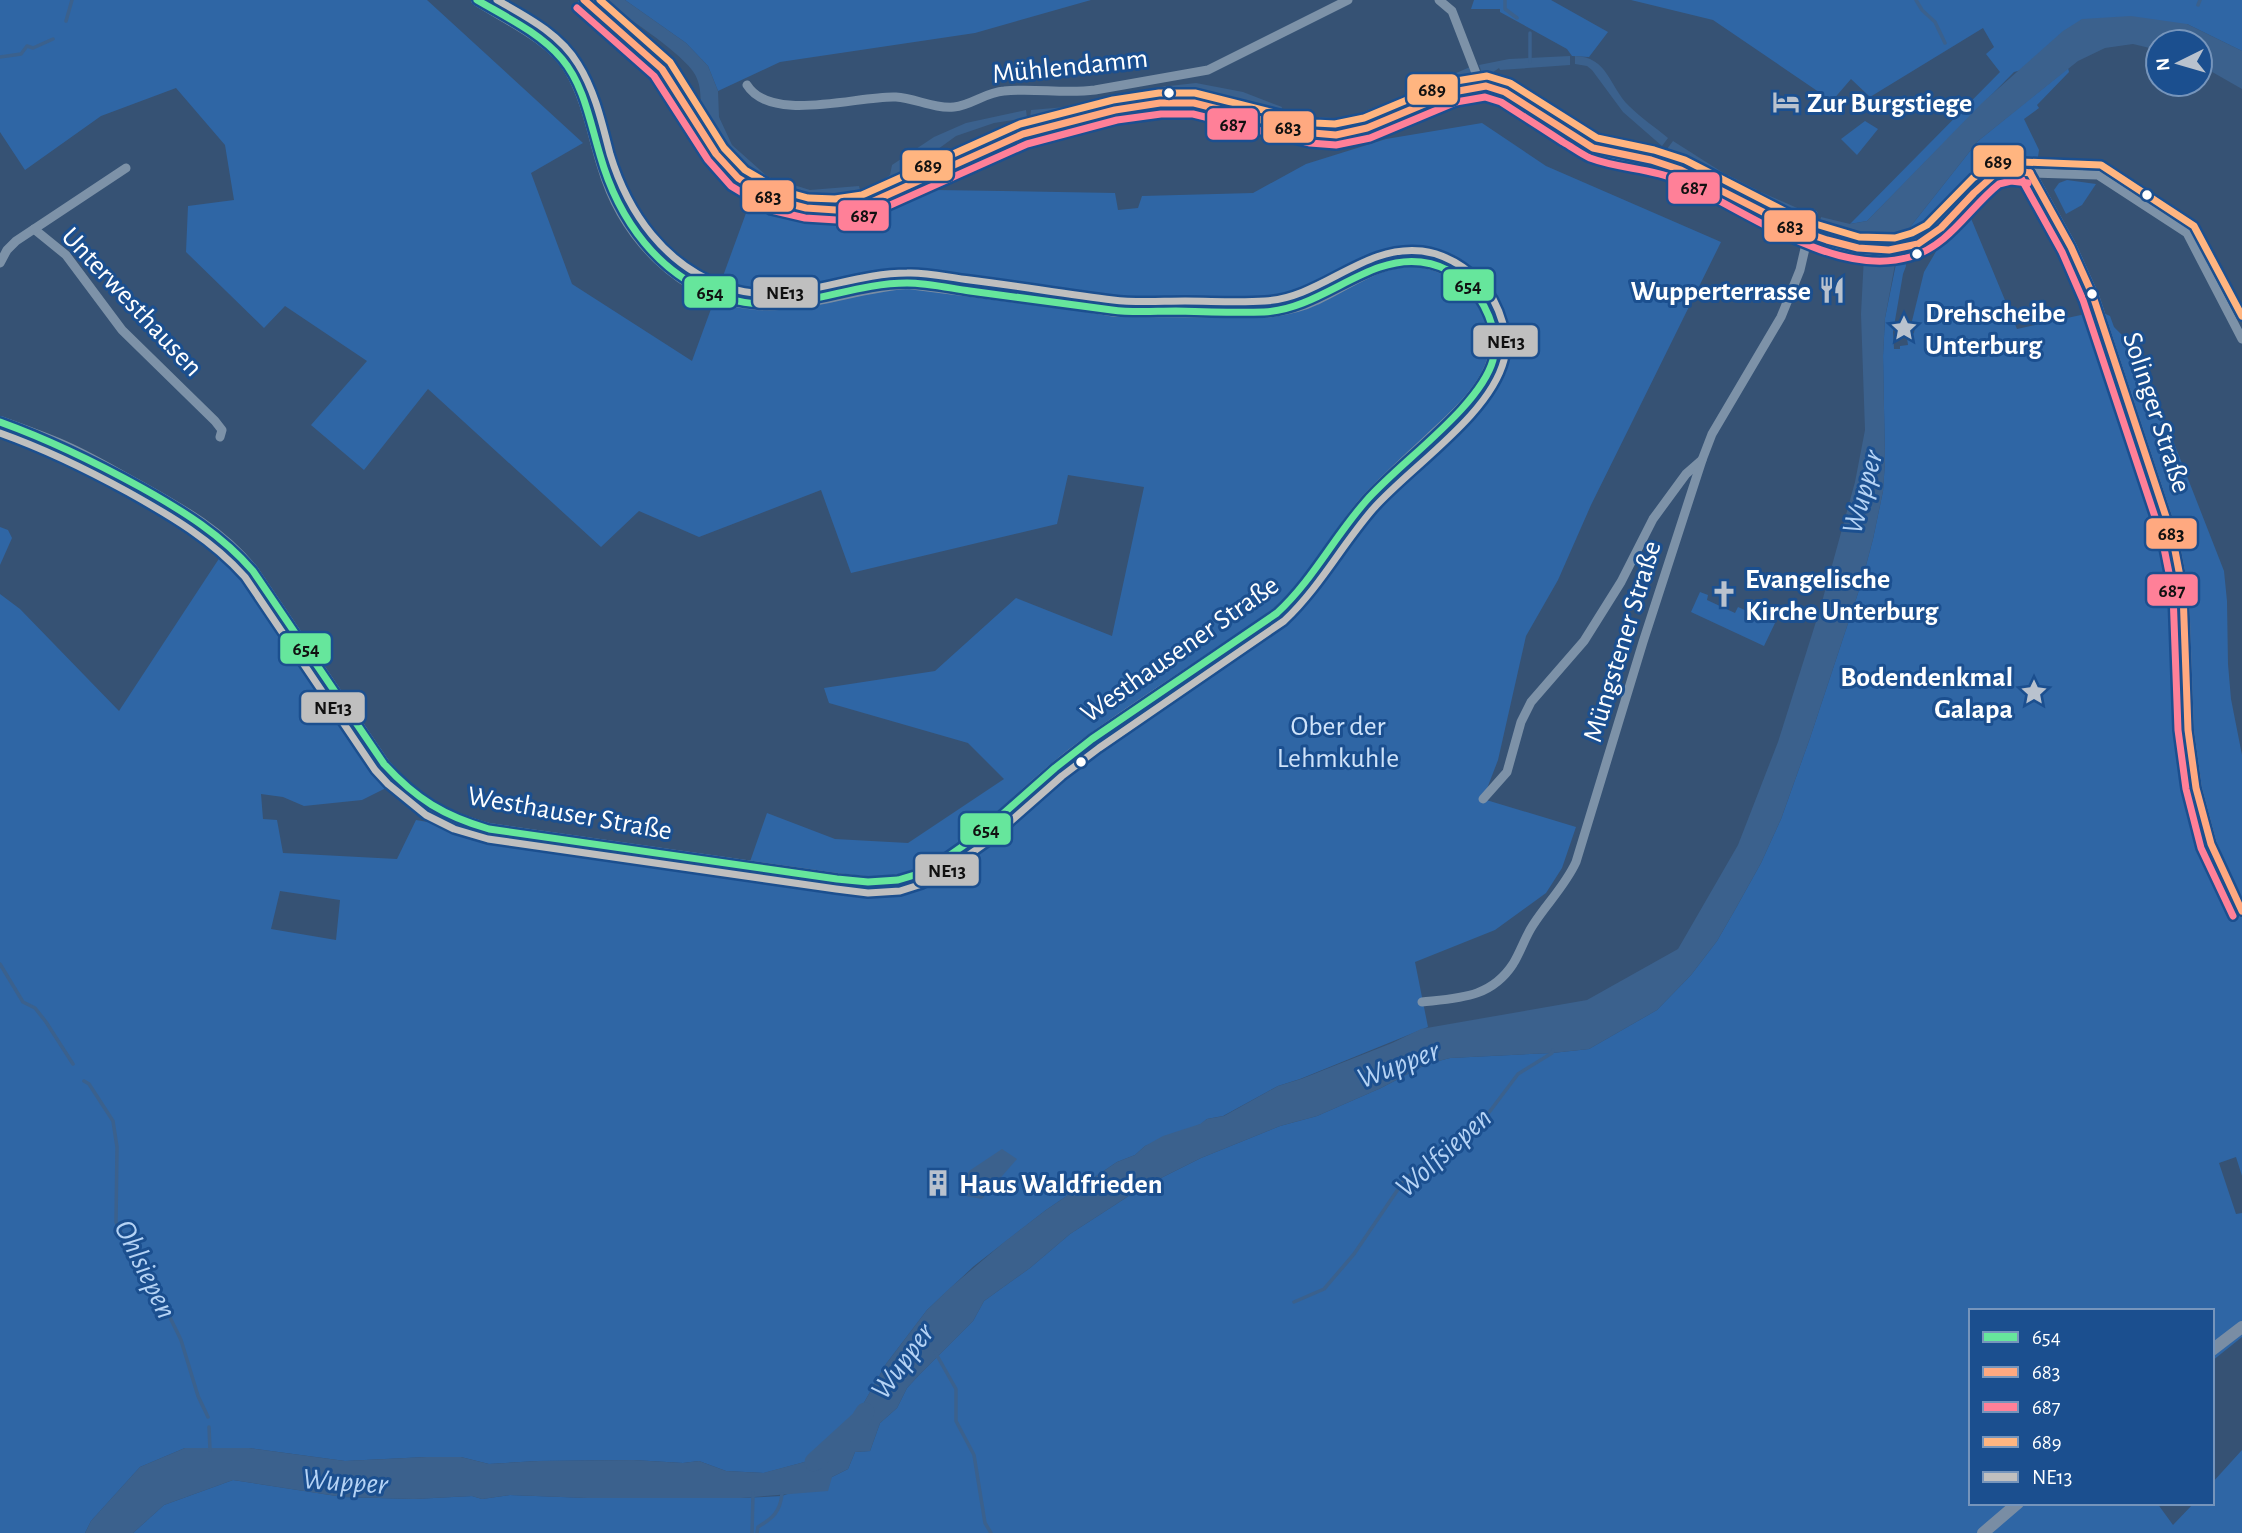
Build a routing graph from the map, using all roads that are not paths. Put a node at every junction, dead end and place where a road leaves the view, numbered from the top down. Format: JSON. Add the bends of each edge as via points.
{"nodes":[{"id":1,"x":477,"y":0,"type":"edge"},
{"id":2,"x":584,"y":0,"type":"edge"},
{"id":3,"x":1348,"y":0,"type":"edge"},
{"id":4,"x":1439,"y":0,"type":"edge"},
{"id":5,"x":1480,"y":82,"type":"junction"},
{"id":6,"x":747,"y":85,"type":"dead end"},
{"id":7,"x":126,"y":168,"type":"dead end"},
{"id":8,"x":2030,"y":173,"type":"junction"},
{"id":9,"x":1813,"y":214,"type":"dead end"},
{"id":10,"x":34,"y":229,"type":"junction"},
{"id":11,"x":1811,"y":232,"type":"junction"},
{"id":12,"x":0,"y":263,"type":"edge"},
{"id":13,"x":2242,"y":339,"type":"edge"},
{"id":14,"x":0,"y":422,"type":"edge"},
{"id":15,"x":220,"y":437,"type":"dead end"},
{"id":16,"x":1702,"y":460,"type":"junction"},
{"id":17,"x":1483,"y":799,"type":"dead end"},
{"id":18,"x":916,"y":875,"type":"joint"},
{"id":19,"x":2242,"y":911,"type":"edge"},
{"id":20,"x":1422,"y":1002,"type":"dead end"},
{"id":21,"x":2242,"y":1327,"type":"edge"},
{"id":22,"x":2214,"y":1348,"type":"edge"},
{"id":23,"x":2016,"y":1505,"type":"edge"},
{"id":24,"x":1983,"y":1533,"type":"edge"}],
"edges":[{"from":1,"to":18,"type":"main road","name":"Westhausener Straße","via":[[554,48],[570,70],[607,177],[639,240],[679,275],[717,295],[777,305],[915,283],[1116,312],[1265,312],[1307,303],[1380,266],[1417,261],[1457,275],[1489,313],[1494,354],[1483,385],[1363,505],[1293,599],[1075,752],[957,852]]},
{"from":2,"to":5,"type":"main road","via":[[662,69],[716,154],[738,178],[783,203],[816,209],[864,205],[1023,134],[1130,107],[1187,103],[1336,135],[1367,128]]},
{"from":3,"to":6,"type":"street","name":"Mühlendamm","via":[[1208,70],[1095,90],[1007,90],[950,107],[895,97],[809,105],[767,101]]},
{"from":4,"to":5,"type":"street","via":[[1452,11]]},
{"from":5,"to":11,"type":"main road","via":[[1593,148],[1681,170]]},
{"from":7,"to":10,"type":"street","name":"Unterwesthausen"},
{"from":8,"to":11,"type":"main road","via":[[2008,170],[1993,176],[1937,232],[1904,248],[1866,248]]},
{"from":8,"to":13,"type":"street","via":[[2098,175],[2187,233]]},
{"from":8,"to":19,"type":"main road","name":"Solinger Straße","via":[[2093,296],[2172,535],[2183,593],[2187,720],[2196,788],[2211,844]]},
{"from":9,"to":11,"type":"street","name":"Müngstener Straße"},
{"from":10,"to":12,"type":"street","name":"Unterwesthausen","via":[[16,241]]},
{"from":10,"to":15,"type":"street","name":"Unterwesthausen","via":[[66,254],[121,330],[215,421],[222,430]]},
{"from":11,"to":16,"type":"street","name":"Müngstener Straße","via":[[1781,317],[1712,434]]},
{"from":14,"to":18,"type":"main road","name":"Westhauser Straße","via":[[102,466],[231,545],[384,764],[430,807],[489,829],[837,879],[881,883]]},
{"from":16,"to":17,"type":"street","via":[[1653,519],[1584,641],[1531,702],[1507,772]]},
{"from":16,"to":20,"type":"street","name":"Müngstener Straße","via":[[1568,879],[1495,985],[1479,993]]},
{"from":21,"to":22,"type":"main road"},
{"from":23,"to":24,"type":"main road"}]}
